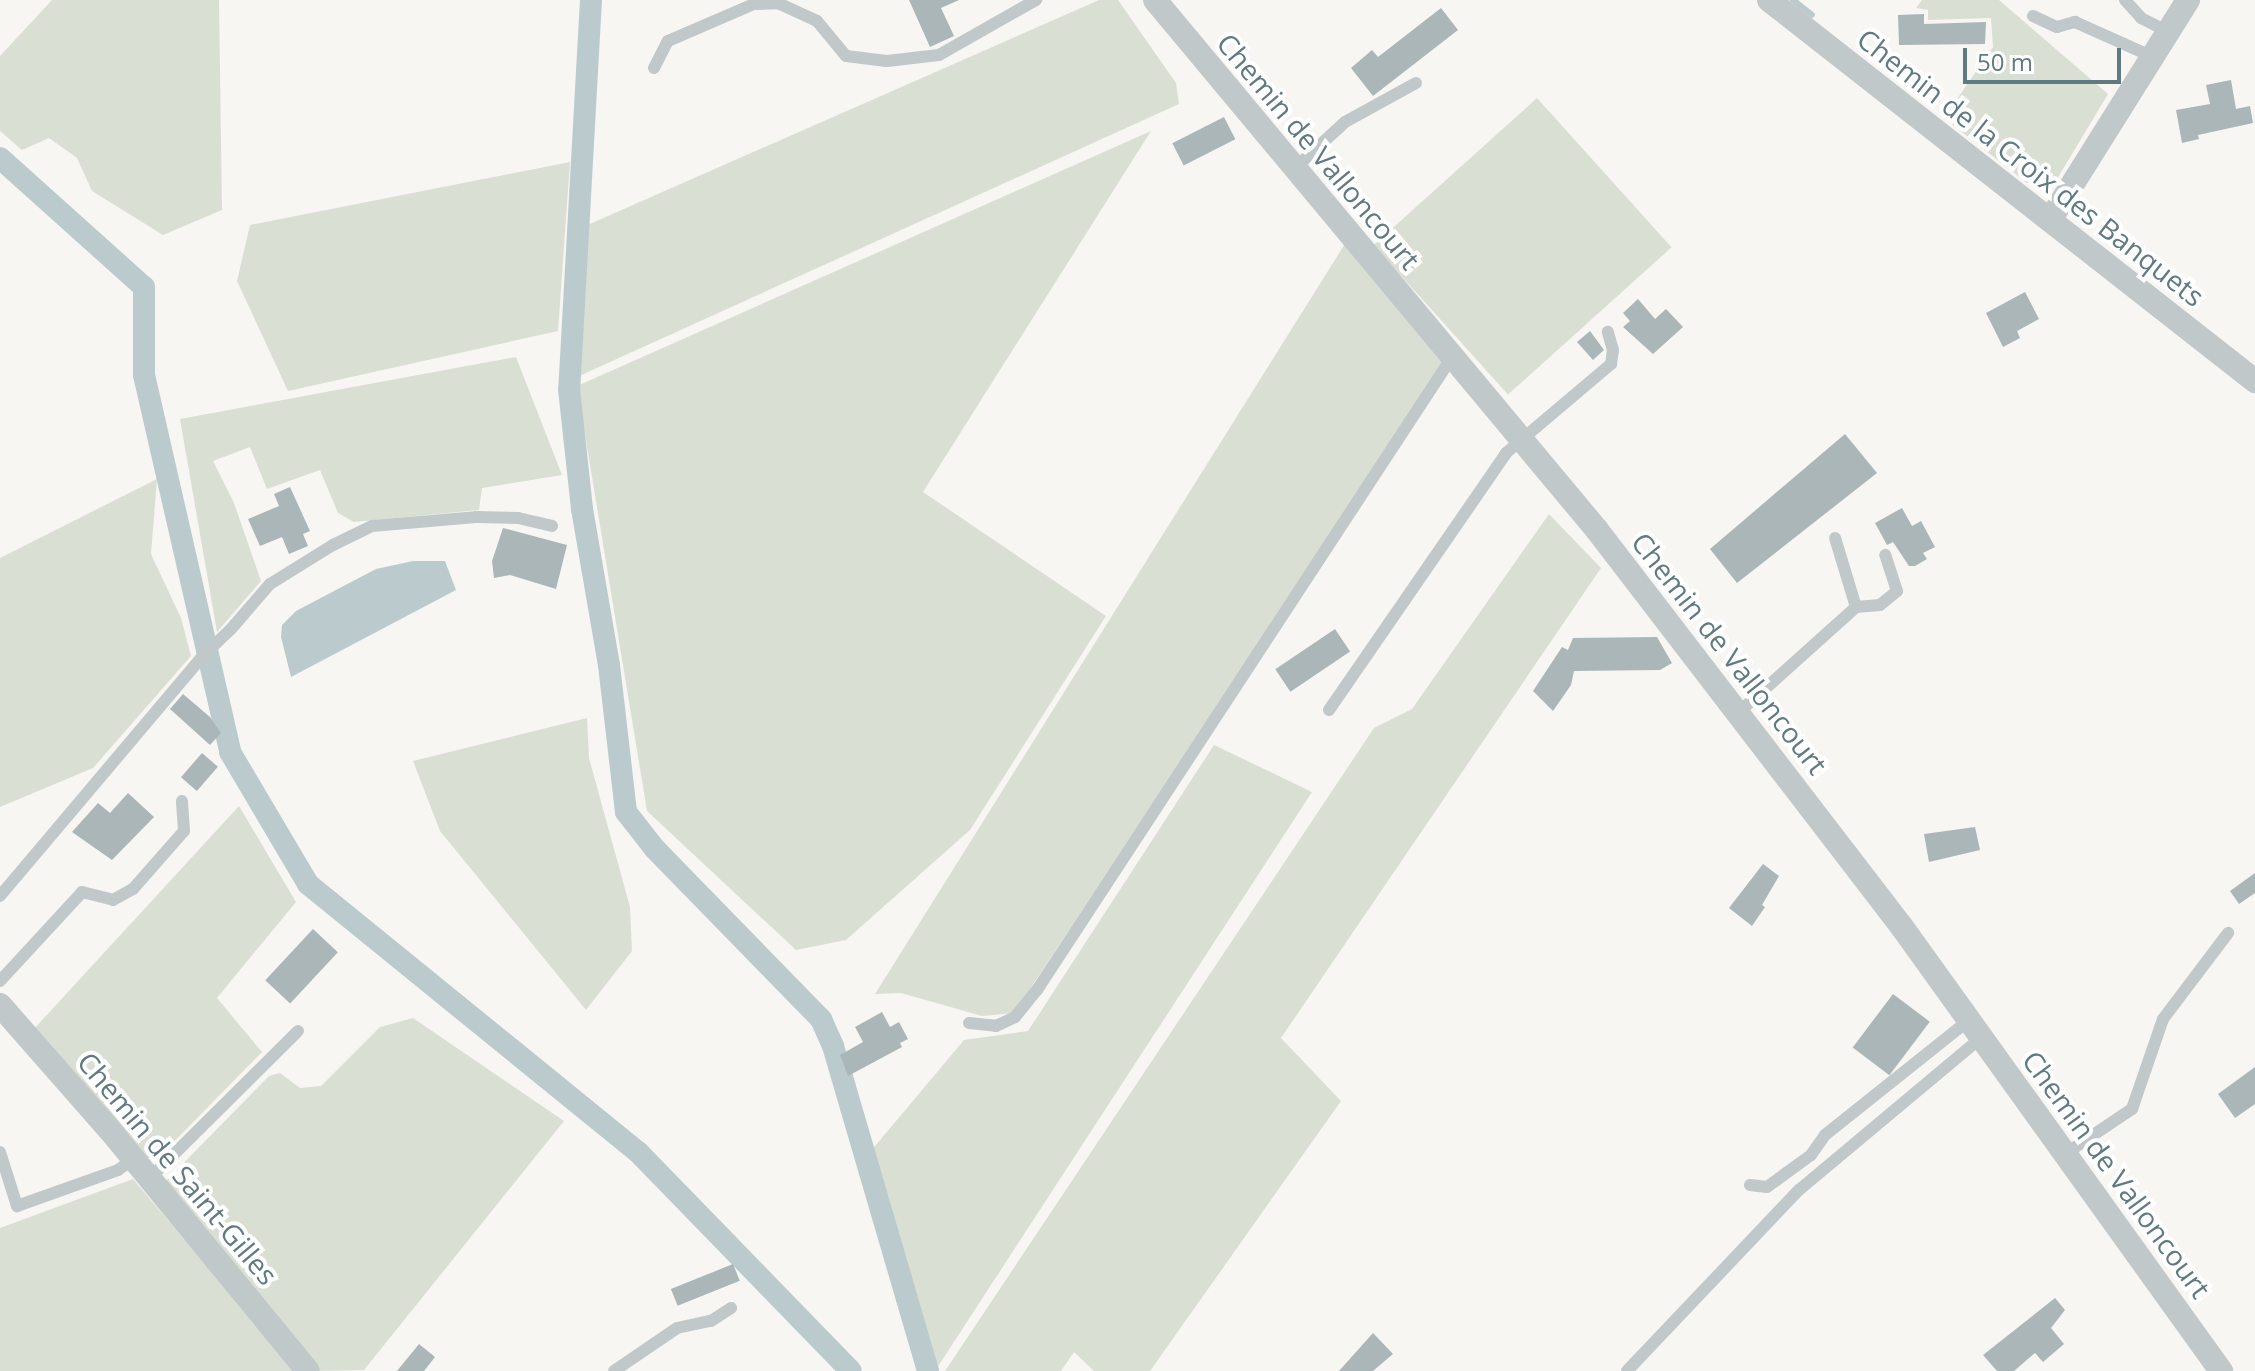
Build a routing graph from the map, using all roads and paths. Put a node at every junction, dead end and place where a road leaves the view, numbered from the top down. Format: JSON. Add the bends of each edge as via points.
{"nodes":[{"id":1,"x":1036,"y":0,"type":"edge"},
{"id":2,"x":1155,"y":0,"type":"edge"},
{"id":3,"x":1769,"y":0,"type":"edge"},
{"id":4,"x":2125,"y":0,"type":"edge"},
{"id":5,"x":2188,"y":0,"type":"edge"},
{"id":6,"x":2033,"y":16,"type":"dead end"},
{"id":7,"x":2168,"y":32,"type":"junction"},
{"id":8,"x":2153,"y":57,"type":"junction"},
{"id":9,"x":654,"y":68,"type":"dead end"},
{"id":10,"x":1416,"y":83,"type":"dead end"},
{"id":11,"x":1295,"y":168,"type":"junction"},
{"id":12,"x":2050,"y":220,"type":"junction"},
{"id":13,"x":1608,"y":332,"type":"dead end"},
{"id":14,"x":1452,"y":357,"type":"junction"},
{"id":15,"x":2255,"y":381,"type":"edge"},
{"id":16,"x":1521,"y":440,"type":"junction"},
{"id":17,"x":552,"y":526,"type":"dead end"},
{"id":18,"x":1835,"y":538,"type":"dead end"},
{"id":19,"x":1885,"y":555,"type":"dead end"},
{"id":20,"x":1856,"y":607,"type":"junction"},
{"id":21,"x":1329,"y":710,"type":"dead end"},
{"id":22,"x":1738,"y":713,"type":"junction"},
{"id":23,"x":182,"y":801,"type":"dead end"},
{"id":24,"x":0,"y":896,"type":"edge"},
{"id":25,"x":2228,"y":933,"type":"dead end"},
{"id":26,"x":0,"y":981,"type":"edge"},
{"id":27,"x":0,"y":1005,"type":"edge"},
{"id":28,"x":969,"y":1023,"type":"dead end"},
{"id":29,"x":1975,"y":1028,"type":"junction"},
{"id":30,"x":298,"y":1031,"type":"dead end"},
{"id":31,"x":0,"y":1152,"type":"edge"},
{"id":32,"x":2065,"y":1154,"type":"junction"},
{"id":33,"x":133,"y":1159,"type":"junction"},
{"id":34,"x":149,"y":1179,"type":"junction"},
{"id":35,"x":1750,"y":1185,"type":"dead end"},
{"id":36,"x":731,"y":1308,"type":"dead end"},
{"id":37,"x":308,"y":1371,"type":"edge"},
{"id":38,"x":614,"y":1371,"type":"edge"},
{"id":39,"x":1627,"y":1371,"type":"edge"},
{"id":40,"x":2221,"y":1371,"type":"edge"}],
"edges":[{"from":1,"to":9,"type":"lane","via":[[939,55],[887,61],[846,56],[817,21],[778,3],[754,4],[668,41]]},
{"from":2,"to":11,"type":"street","name":"Chemin de Valloncourt"},
{"from":3,"to":12,"type":"street","name":"Chemin de la Croix des Banquets"},
{"from":4,"to":7,"type":"lane","via":[[2141,18]]},
{"from":5,"to":7,"type":"street"},
{"from":6,"to":8,"type":"lane","via":[[2057,27],[2075,22]]},
{"from":7,"to":8,"type":"street"},
{"from":8,"to":12,"type":"street"},
{"from":10,"to":11,"type":"lane","via":[[1345,122]]},
{"from":11,"to":14,"type":"street","name":"Chemin de Valloncourt"},
{"from":12,"to":15,"type":"street","name":"Chemin de la Croix des Banquets"},
{"from":13,"to":16,"type":"lane","via":[[1611,364]]},
{"from":14,"to":16,"type":"street","name":"Chemin de Valloncourt"},
{"from":14,"to":28,"type":"lane","via":[[1037,990],[1015,1017],[996,1026]]},
{"from":16,"to":21,"type":"lane","via":[[1506,453]]},
{"from":16,"to":22,"type":"street","name":"Chemin de Valloncourt"},
{"from":17,"to":24,"type":"lane","via":[[476,517],[372,526],[270,584]]},
{"from":18,"to":20,"type":"lane"},
{"from":19,"to":20,"type":"lane","via":[[1897,591],[1880,605]]},
{"from":20,"to":22,"type":"lane"},
{"from":22,"to":29,"type":"street","name":"Chemin de Valloncourt"},
{"from":23,"to":26,"type":"lane","via":[[184,831],[133,889],[113,900],[82,892]]},
{"from":25,"to":32,"type":"lane","via":[[2163,1019],[2132,1109]]},
{"from":27,"to":33,"type":"street","name":"Chemin de Saint-Gilles"},
{"from":29,"to":32,"type":"street","name":"Chemin de Valloncourt"},
{"from":29,"to":35,"type":"lane","via":[[1825,1135],[1811,1155],[1767,1187]]},
{"from":29,"to":39,"type":"lane","via":[[1799,1190]]},
{"from":30,"to":34,"type":"lane"},
{"from":31,"to":33,"type":"lane","via":[[17,1206],[118,1170]]},
{"from":32,"to":40,"type":"street","name":"Chemin de Valloncourt"},
{"from":33,"to":34,"type":"street","name":"Chemin de Saint-Gilles"},
{"from":34,"to":37,"type":"street","name":"Chemin de Saint-Gilles"},
{"from":36,"to":38,"type":"lane","via":[[711,1321],[677,1328]]}]}
